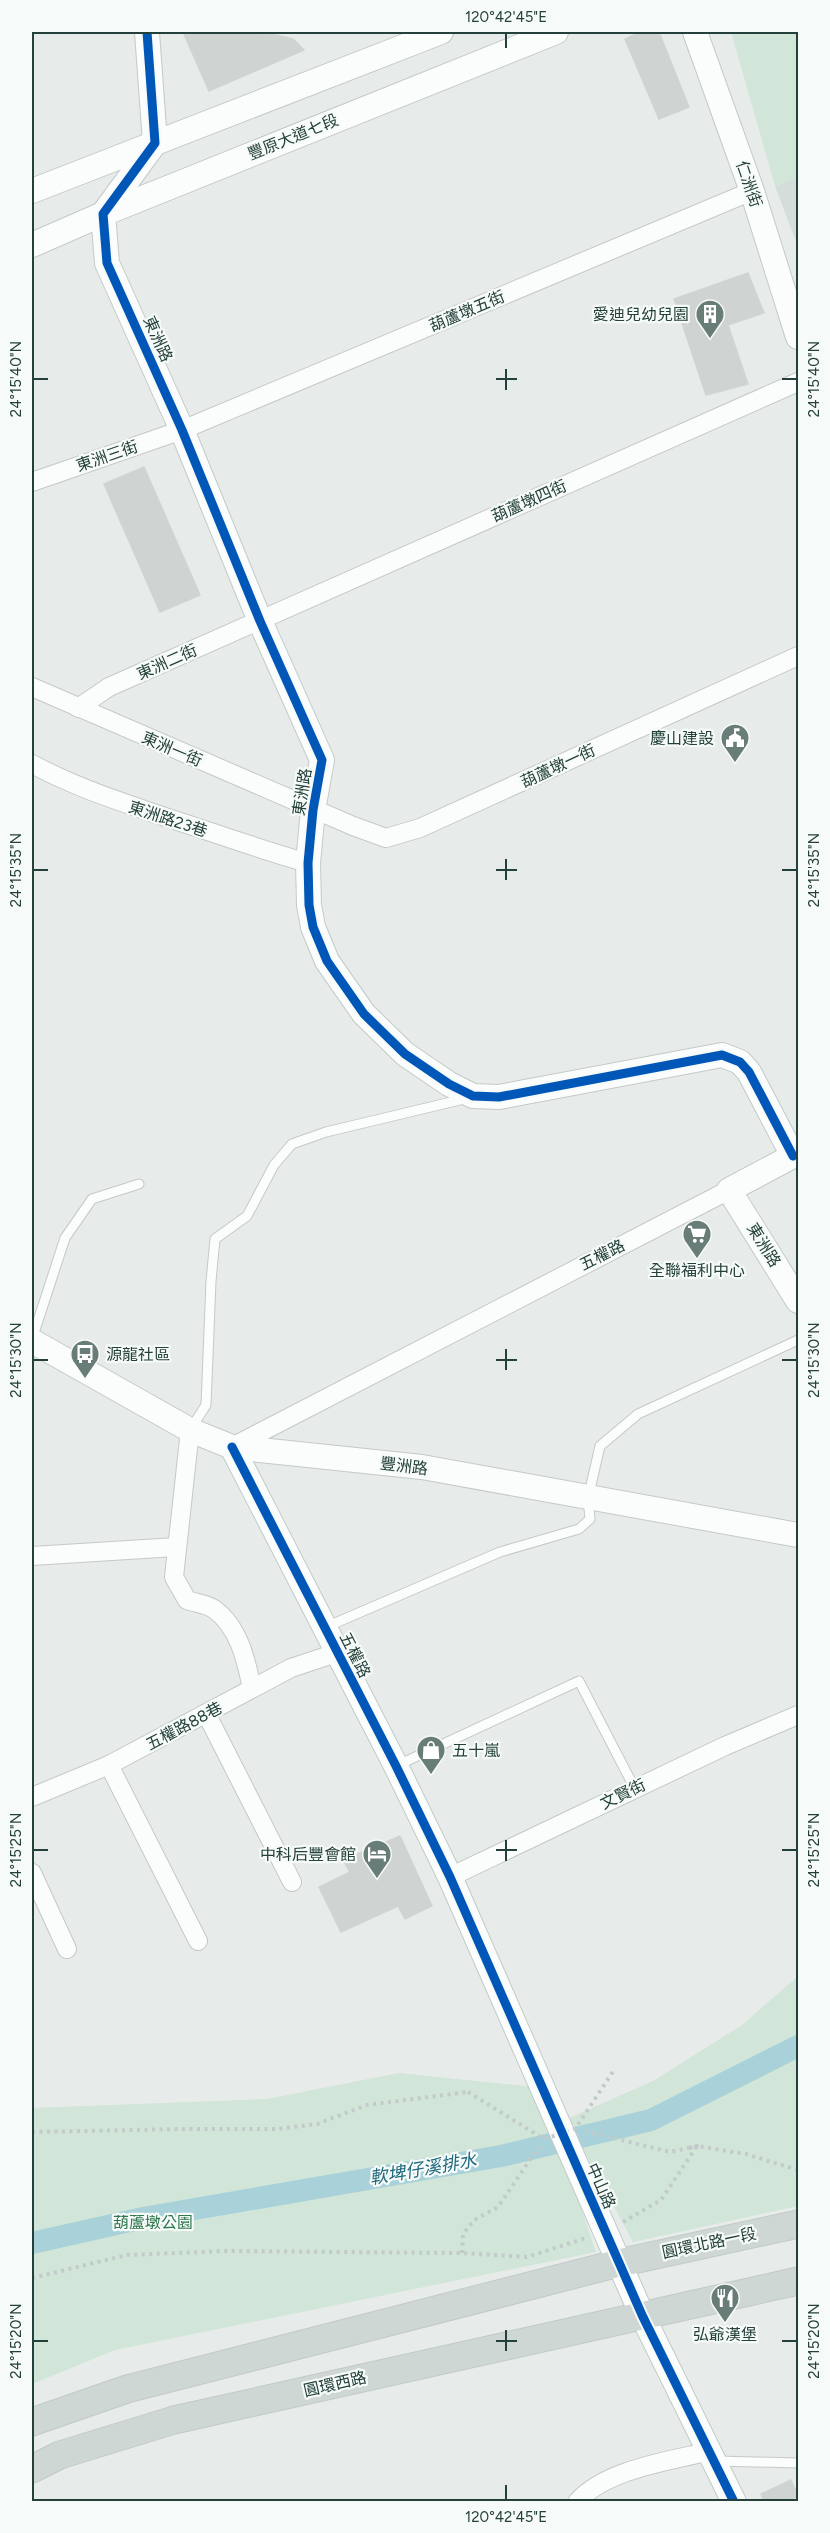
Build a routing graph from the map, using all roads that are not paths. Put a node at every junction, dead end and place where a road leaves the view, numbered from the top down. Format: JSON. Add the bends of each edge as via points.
{"nodes":[{"id":1,"x":147,"y":32,"type":"edge"},
{"id":2,"x":441,"y":32,"type":"edge"},
{"id":3,"x":556,"y":32,"type":"edge"},
{"id":4,"x":694,"y":32,"type":"edge"},
{"id":5,"x":155,"y":143,"type":"junction"},
{"id":6,"x":752,"y":191,"type":"junction"},
{"id":7,"x":32,"y":192,"type":"edge"},
{"id":8,"x":103,"y":214,"type":"junction"},
{"id":9,"x":32,"y":245,"type":"edge"},
{"id":10,"x":798,"y":337,"type":"edge"},
{"id":11,"x":798,"y":382,"type":"edge"},
{"id":12,"x":182,"y":430,"type":"junction"},
{"id":13,"x":32,"y":482,"type":"edge"},
{"id":14,"x":260,"y":621,"type":"junction"},
{"id":15,"x":798,"y":656,"type":"edge"},
{"id":16,"x":32,"y":687,"type":"edge"},
{"id":17,"x":78,"y":708,"type":"junction"},
{"id":18,"x":32,"y":764,"type":"edge"},
{"id":19,"x":313,"y":810,"type":"junction"},
{"id":20,"x":308,"y":863,"type":"junction"},
{"id":21,"x":473,"y":1096,"type":"junction"},
{"id":22,"x":796,"y":1154,"type":"edge"},
{"id":23,"x":139,"y":1184,"type":"dead end"},
{"id":24,"x":729,"y":1190,"type":"junction"},
{"id":25,"x":798,"y":1301,"type":"edge"},
{"id":26,"x":798,"y":1340,"type":"edge"},
{"id":27,"x":32,"y":1341,"type":"edge"},
{"id":28,"x":190,"y":1430,"type":"junction"},
{"id":29,"x":232,"y":1447,"type":"junction"},
{"id":30,"x":588,"y":1498,"type":"junction"},
{"id":31,"x":798,"y":1535,"type":"edge"},
{"id":32,"x":176,"y":1547,"type":"junction"},
{"id":33,"x":32,"y":1556,"type":"edge"},
{"id":34,"x":324,"y":1628,"type":"junction"},
{"id":35,"x":336,"y":1653,"type":"junction"},
{"id":36,"x":252,"y":1688,"type":"junction"},
{"id":37,"x":207,"y":1714,"type":"junction"},
{"id":38,"x":798,"y":1715,"type":"edge"},
{"id":39,"x":109,"y":1765,"type":"junction"},
{"id":40,"x":396,"y":1766,"type":"junction"},
{"id":41,"x":635,"y":1789,"type":"junction"},
{"id":42,"x":32,"y":1797,"type":"edge"},
{"id":43,"x":32,"y":1873,"type":"edge"},
{"id":44,"x":450,"y":1877,"type":"junction"},
{"id":45,"x":292,"y":1882,"type":"dead end"},
{"id":46,"x":198,"y":1941,"type":"dead end"},
{"id":47,"x":67,"y":1949,"type":"dead end"},
{"id":48,"x":798,"y":2224,"type":"edge"},
{"id":49,"x":619,"y":2263,"type":"junction"},
{"id":50,"x":798,"y":2281,"type":"edge"},
{"id":51,"x":642,"y":2316,"type":"junction"},
{"id":52,"x":32,"y":2422,"type":"edge"},
{"id":53,"x":713,"y":2456,"type":"junction"},
{"id":54,"x":798,"y":2463,"type":"edge"},
{"id":55,"x":32,"y":2469,"type":"edge"},
{"id":56,"x":577,"y":2502,"type":"edge"},
{"id":57,"x":734,"y":2502,"type":"edge"}],
"edges":[{"from":1,"to":5,"type":"street"},
{"from":2,"to":5,"type":"street"},
{"from":3,"to":8,"type":"street","name":"豐原大道七段"},
{"from":4,"to":6,"type":"street","name":"仁洲街"},
{"from":5,"to":7,"type":"street"},
{"from":5,"to":8,"type":"street"},
{"from":6,"to":10,"type":"street","name":"仁洲街"},
{"from":6,"to":12,"type":"street","name":"葫蘆墩五街"},
{"from":8,"to":9,"type":"street","name":"豐原大道七段"},
{"from":8,"to":12,"type":"street","name":"東洲路","via":[[107,263]]},
{"from":11,"to":14,"type":"street","name":"葫蘆墩四街"},
{"from":12,"to":13,"type":"street","name":"東洲三街"},
{"from":12,"to":14,"type":"street","name":"東洲路"},
{"from":14,"to":17,"type":"street","name":"東洲二街","via":[[109,687]]},
{"from":14,"to":19,"type":"street","name":"東洲路","via":[[322,760]]},
{"from":15,"to":19,"type":"street","name":"葫蘆墩一街","via":[[420,828],[386,838]]},
{"from":16,"to":17,"type":"street","name":"東洲一街"},
{"from":17,"to":19,"type":"street","name":"東洲一街"},
{"from":18,"to":20,"type":"street","name":"東洲路23巷","via":[[109,799]]},
{"from":19,"to":20,"type":"street","name":"東洲路"},
{"from":20,"to":21,"type":"street","name":"東洲路","via":[[313,927],[336,977],[364,1014],[405,1054]]},
{"from":21,"to":22,"type":"street","name":"東洲路","via":[[499,1097],[722,1055],[740,1062],[749,1072]]},
{"from":21,"to":28,"type":"lane","via":[[326,1132],[292,1144],[274,1165],[247,1216],[215,1239],[206,1405]]},
{"from":22,"to":24,"type":"street","name":"五權路"},
{"from":23,"to":27,"type":"lane","via":[[92,1199],[65,1238]]},
{"from":24,"to":25,"type":"street","name":"東洲路"},
{"from":24,"to":29,"type":"street","name":"五權路"},
{"from":26,"to":30,"type":"lane","via":[[638,1414],[600,1446]]},
{"from":27,"to":28,"type":"street","name":"豐洲路"},
{"from":28,"to":29,"type":"street","name":"豐洲路"},
{"from":28,"to":32,"type":"street"},
{"from":29,"to":30,"type":"street","name":"豐洲路","via":[[422,1467]]},
{"from":29,"to":34,"type":"street","name":"五權路"},
{"from":30,"to":31,"type":"street","name":"豐洲路"},
{"from":30,"to":34,"type":"lane","via":[[590,1519],[579,1529],[500,1552]]},
{"from":32,"to":33,"type":"street"},
{"from":32,"to":36,"type":"street","via":[[174,1576],[187,1600],[213,1609],[234,1629]]},
{"from":34,"to":35,"type":"street","name":"五權路"},
{"from":35,"to":36,"type":"street","name":"五權路88巷","via":[[291,1668]]},
{"from":35,"to":40,"type":"street","name":"五權路"},
{"from":36,"to":37,"type":"street","name":"五權路88巷"},
{"from":37,"to":39,"type":"street","name":"五權路88巷"},
{"from":37,"to":45,"type":"street"},
{"from":38,"to":41,"type":"street","name":"文賢街"},
{"from":39,"to":42,"type":"street","name":"五權路88巷"},
{"from":39,"to":46,"type":"street"},
{"from":40,"to":41,"type":"lane","via":[[579,1681]]},
{"from":40,"to":44,"type":"street","name":"五權路"},
{"from":41,"to":44,"type":"street","name":"文賢街"},
{"from":43,"to":47,"type":"street"},
{"from":44,"to":49,"type":"street","name":"中山路"},
{"from":48,"to":49,"type":"main road","name":"圓環北路一段"},
{"from":49,"to":51,"type":"street","name":"中山路"},
{"from":49,"to":52,"type":"main road","via":[[127,2389]]},
{"from":50,"to":51,"type":"main road"},
{"from":51,"to":53,"type":"street","name":"中山路"},
{"from":51,"to":55,"type":"main road","name":"圓環西路","via":[[174,2420],[60,2455]]},
{"from":53,"to":54,"type":"lane"},
{"from":53,"to":56,"type":"street","via":[[637,2469],[602,2482]]},
{"from":53,"to":57,"type":"street","name":"中山路"}]}
